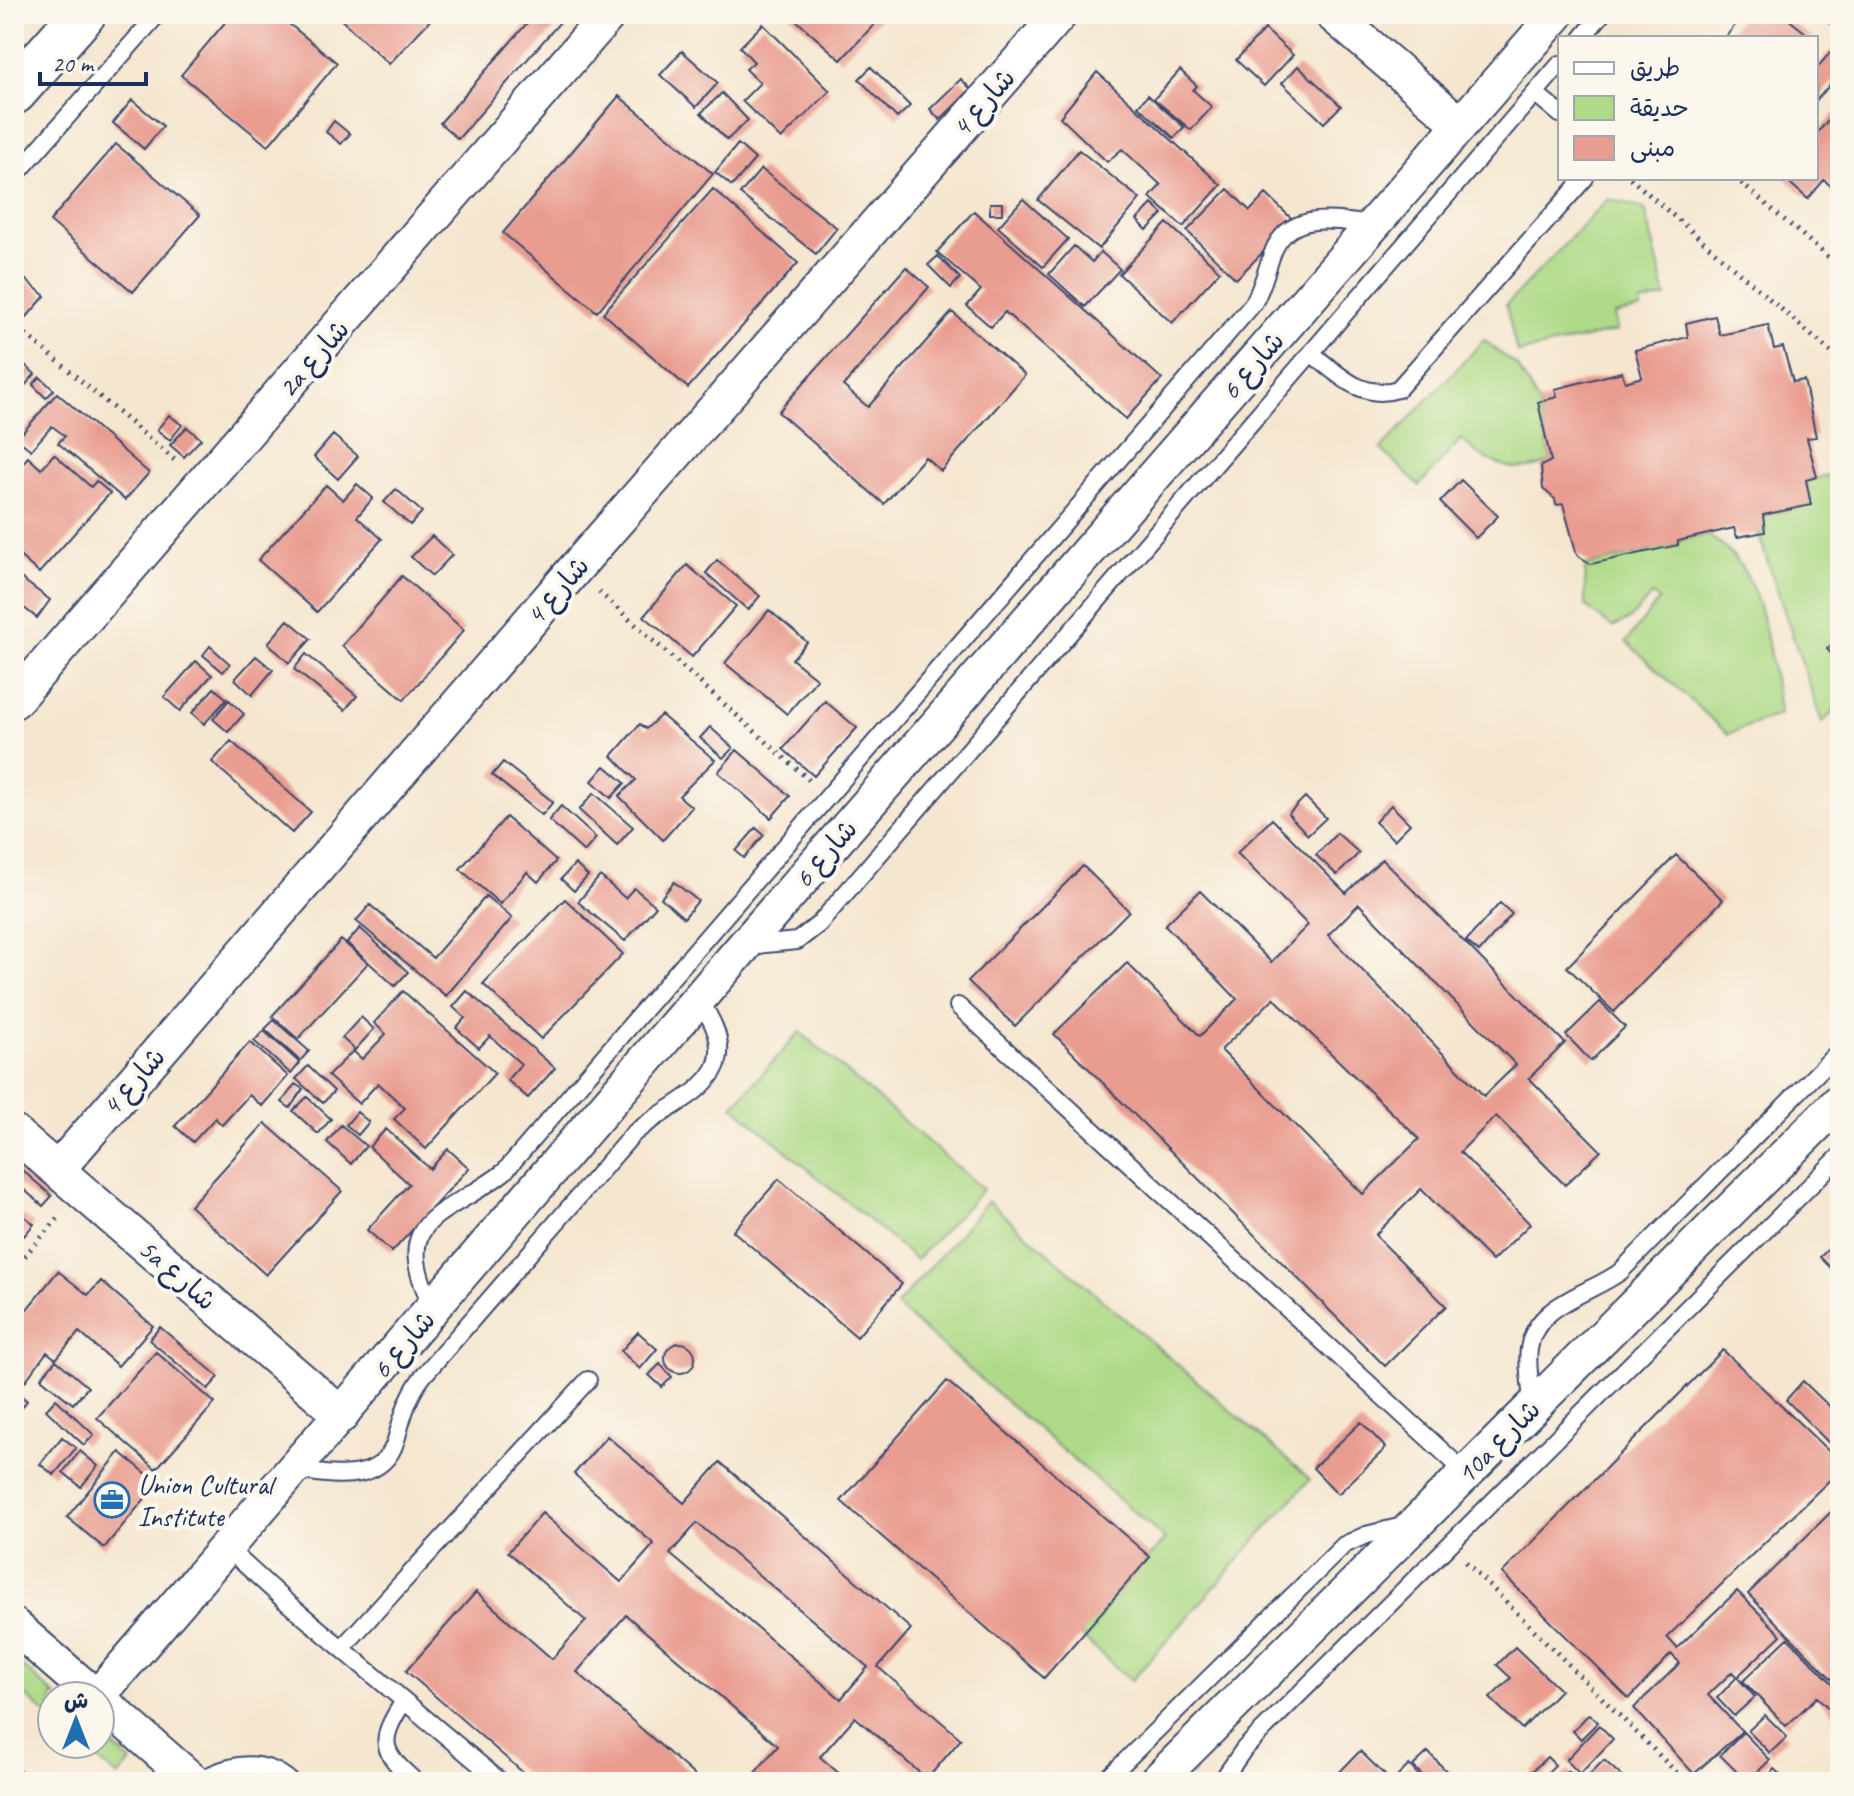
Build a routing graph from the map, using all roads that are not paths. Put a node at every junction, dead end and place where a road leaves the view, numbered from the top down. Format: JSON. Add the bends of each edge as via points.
{"nodes":[{"id":1,"x":83,"y":14,"type":"edge"},
{"id":2,"x":158,"y":14,"type":"edge"},
{"id":3,"x":609,"y":14,"type":"edge"},
{"id":4,"x":1060,"y":14,"type":"edge"},
{"id":5,"x":1332,"y":14,"type":"edge"},
{"id":6,"x":1602,"y":14,"type":"edge"},
{"id":7,"x":1545,"y":21,"type":"edge"},
{"id":8,"x":1584,"y":36,"type":"edge"},
{"id":9,"x":1558,"y":66,"type":"edge"},
{"id":10,"x":14,"y":92,"type":"edge"},
{"id":11,"x":1535,"y":93,"type":"junction"},
{"id":12,"x":1558,"y":112,"type":"edge"},
{"id":13,"x":1460,"y":124,"type":"junction"},
{"id":14,"x":14,"y":177,"type":"edge"},
{"id":15,"x":1583,"y":180,"type":"edge"},
{"id":16,"x":1374,"y":225,"type":"junction"},
{"id":17,"x":1311,"y":353,"type":"junction"},
{"id":18,"x":14,"y":701,"type":"edge"},
{"id":19,"x":744,"y":946,"type":"junction"},
{"id":20,"x":698,"y":999,"type":"junction"},
{"id":21,"x":958,"y":1006,"type":"dead end"},
{"id":22,"x":1840,"y":1050,"type":"edge"},
{"id":23,"x":1840,"y":1101,"type":"edge"},
{"id":24,"x":14,"y":1133,"type":"edge"},
{"id":25,"x":1840,"y":1156,"type":"edge"},
{"id":26,"x":69,"y":1180,"type":"junction"},
{"id":27,"x":434,"y":1309,"type":"junction"},
{"id":28,"x":588,"y":1380,"type":"dead end"},
{"id":29,"x":1532,"y":1407,"type":"junction"},
{"id":30,"x":342,"y":1415,"type":"junction"},
{"id":31,"x":291,"y":1470,"type":"junction"},
{"id":32,"x":1466,"y":1473,"type":"junction"},
{"id":33,"x":1416,"y":1522,"type":"junction"},
{"id":34,"x":227,"y":1548,"type":"junction"},
{"id":35,"x":14,"y":1626,"type":"edge"},
{"id":36,"x":342,"y":1648,"type":"junction"},
{"id":37,"x":78,"y":1680,"type":"edge"},
{"id":38,"x":113,"y":1680,"type":"edge"},
{"id":39,"x":404,"y":1701,"type":"junction"},
{"id":40,"x":116,"y":1713,"type":"edge"},
{"id":41,"x":14,"y":1778,"type":"edge"},
{"id":42,"x":19,"y":1782,"type":"edge"},
{"id":43,"x":195,"y":1782,"type":"edge"},
{"id":44,"x":291,"y":1782,"type":"edge"},
{"id":45,"x":416,"y":1782,"type":"edge"},
{"id":46,"x":501,"y":1782,"type":"edge"},
{"id":47,"x":1104,"y":1782,"type":"edge"},
{"id":48,"x":1156,"y":1782,"type":"edge"},
{"id":49,"x":1221,"y":1782,"type":"edge"}],
"edges":[{"from":1,"to":10,"type":"main road"},
{"from":2,"to":14,"type":"lane"},
{"from":3,"to":18,"type":"street","name":"2a شارع"},
{"from":4,"to":26,"type":"street","name":"شارع 4","via":[[574,570]]},
{"from":5,"to":13,"type":"street"},
{"from":6,"to":8,"type":"lane"},
{"from":7,"to":13,"type":"street","name":"شارع 6"},
{"from":9,"to":11,"type":"lane"},
{"from":11,"to":12,"type":"lane"},
{"from":11,"to":17,"type":"lane"},
{"from":13,"to":16,"type":"street","name":"شارع 6"},
{"from":15,"to":17,"type":"lane","via":[[1398,389],[1384,394],[1356,388]]},
{"from":16,"to":19,"type":"street","name":"شارع 6"},
{"from":16,"to":27,"type":"lane","via":[[1318,219],[1291,228],[1281,238],[1253,304],[504,1172],[429,1221],[416,1252],[417,1270]]},
{"from":17,"to":19,"type":"lane","via":[[819,924],[797,941]]},
{"from":19,"to":20,"type":"street","name":"شارع 6"},
{"from":20,"to":27,"type":"street","name":"شارع 6"},
{"from":20,"to":31,"type":"lane","via":[[717,1033],[715,1068],[707,1083],[633,1134],[423,1376],[407,1401],[388,1455],[352,1476]]},
{"from":21,"to":32,"type":"lane"},
{"from":22,"to":29,"type":"lane","via":[[1620,1272],[1543,1317],[1529,1349]]},
{"from":23,"to":29,"type":"street","name":"10a شارع"},
{"from":24,"to":26,"type":"street","name":"5a شارع"},
{"from":25,"to":49,"type":"lane","via":[[1244,1749]]},
{"from":26,"to":30,"type":"street","name":"5a شارع"},
{"from":27,"to":30,"type":"street","name":"شارع 6"},
{"from":28,"to":36,"type":"lane"},
{"from":29,"to":32,"type":"street","name":"10a شارع"},
{"from":30,"to":31,"type":"street","name":"شارع 6"},
{"from":31,"to":34,"type":"street","name":"شارع 6"},
{"from":32,"to":33,"type":"street","name":"10a شارع"},
{"from":33,"to":47,"type":"lane","via":[[1344,1545]]},
{"from":33,"to":48,"type":"street","name":"10a شارع"},
{"from":34,"to":36,"type":"lane"},
{"from":34,"to":38,"type":"street","name":"شارع 6"},
{"from":35,"to":37,"type":"street"},
{"from":36,"to":39,"type":"lane"},
{"from":39,"to":45,"type":"lane","via":[[385,1738],[394,1763]]},
{"from":39,"to":46,"type":"lane"},
{"from":40,"to":43,"type":"street"},
{"from":41,"to":42,"type":"lane"},
{"from":43,"to":44,"type":"lane","via":[[224,1768],[252,1765]]}]}
